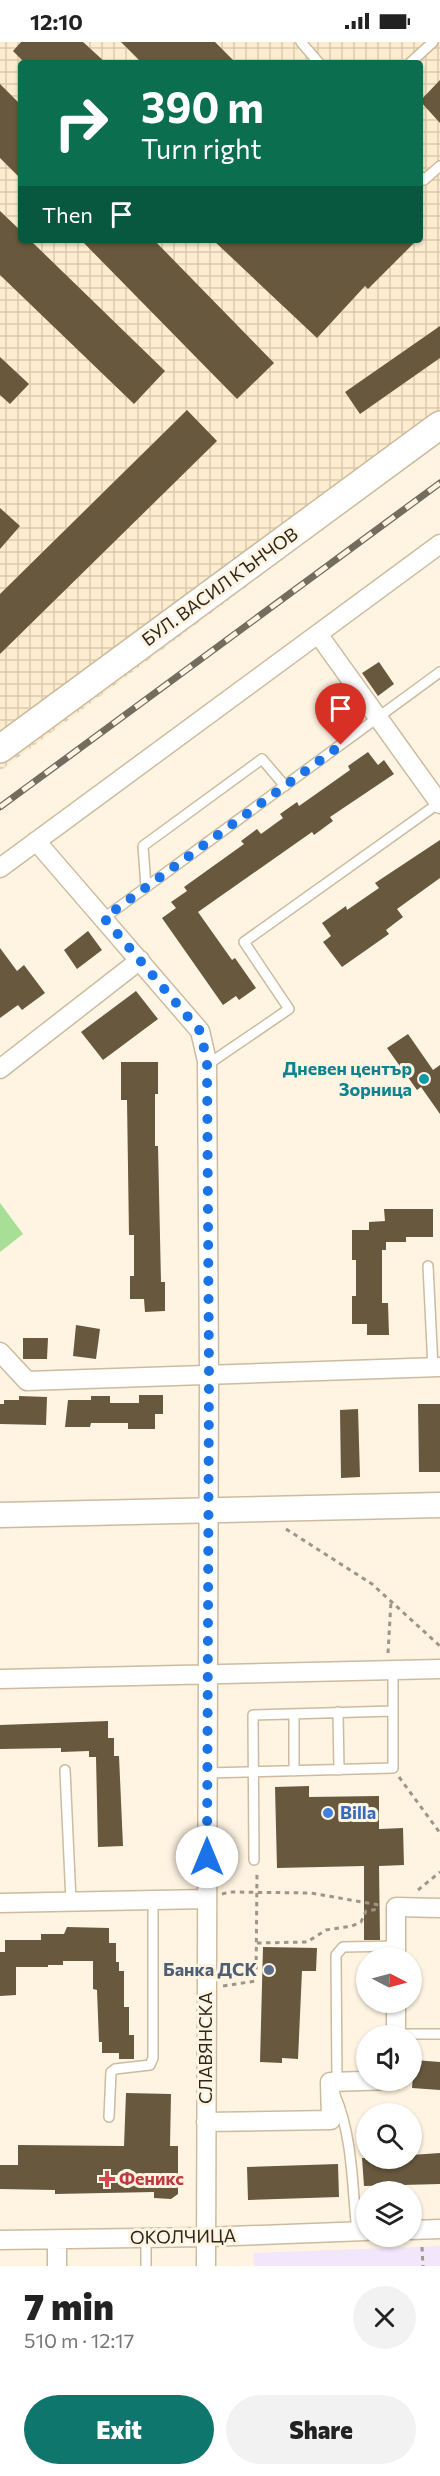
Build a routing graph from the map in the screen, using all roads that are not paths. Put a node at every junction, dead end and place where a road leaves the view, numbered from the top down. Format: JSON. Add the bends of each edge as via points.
{"nodes":[{"id":1,"x":301,"y":42,"type":"edge"},
{"id":2,"x":433,"y":42,"type":"edge"},
{"id":3,"x":316,"y":60,"type":"edge"},
{"id":4,"x":413,"y":60,"type":"edge"},
{"id":5,"x":440,"y":166,"type":"edge"},
{"id":6,"x":423,"y":179,"type":"edge"},
{"id":7,"x":440,"y":425,"type":"edge"},
{"id":8,"x":440,"y":544,"type":"edge"},
{"id":9,"x":318,"y":634,"type":"junction"},
{"id":10,"x":440,"y":672,"type":"edge"},
{"id":11,"x":378,"y":717,"type":"junction"},
{"id":12,"x":0,"y":749,"type":"edge"},
{"id":13,"x":285,"y":786,"type":"junction"},
{"id":14,"x":440,"y":803,"type":"edge"},
{"id":15,"x":36,"y":842,"type":"junction"},
{"id":16,"x":0,"y":868,"type":"edge"},
{"id":17,"x":146,"y":887,"type":"junction"},
{"id":18,"x":104,"y":918,"type":"junction"},
{"id":19,"x":140,"y":960,"type":"junction"},
{"id":20,"x":207,"y":1065,"type":"junction"},
{"id":21,"x":0,"y":1069,"type":"edge"},
{"id":22,"x":428,"y":1266,"type":"dead end"},
{"id":23,"x":0,"y":1352,"type":"edge"},
{"id":24,"x":437,"y":1367,"type":"edge"},
{"id":25,"x":209,"y":1375,"type":"junction"},
{"id":26,"x":440,"y":1505,"type":"edge"},
{"id":27,"x":208,"y":1511,"type":"junction"},
{"id":28,"x":0,"y":1515,"type":"edge"},
{"id":29,"x":440,"y":1669,"type":"edge"},
{"id":30,"x":390,"y":1670,"type":"junction"},
{"id":31,"x":207,"y":1674,"type":"junction"},
{"id":32,"x":0,"y":1679,"type":"edge"},
{"id":33,"x":393,"y":1711,"type":"junction"},
{"id":34,"x":338,"y":1712,"type":"junction"},
{"id":35,"x":294,"y":1714,"type":"junction"},
{"id":36,"x":66,"y":1770,"type":"dead end"},
{"id":37,"x":339,"y":1770,"type":"junction"},
{"id":38,"x":294,"y":1771,"type":"junction"},
{"id":39,"x":253,"y":1772,"type":"junction"},
{"id":40,"x":207,"y":1773,"type":"junction"},
{"id":41,"x":254,"y":1860,"type":"road end"},
{"id":42,"x":207,"y":1899,"type":"junction"},
{"id":43,"x":153,"y":1900,"type":"junction"},
{"id":44,"x":71,"y":1902,"type":"junction"},
{"id":45,"x":0,"y":1903,"type":"edge"},
{"id":46,"x":440,"y":1908,"type":"edge"},
{"id":47,"x":396,"y":1947,"type":"edge"},
{"id":48,"x":356,"y":1948,"type":"edge"},
{"id":49,"x":422,"y":2034,"type":"edge"},
{"id":50,"x":440,"y":2034,"type":"edge"},
{"id":51,"x":356,"y":2081,"type":"edge"},
{"id":52,"x":333,"y":2082,"type":"junction"},
{"id":53,"x":110,"y":2117,"type":"dead end"},
{"id":54,"x":206,"y":2122,"type":"junction"},
{"id":55,"x":356,"y":2199,"type":"edge"},
{"id":56,"x":440,"y":2229,"type":"edge"},
{"id":57,"x":422,"y":2230,"type":"edge"},
{"id":58,"x":356,"y":2232,"type":"edge"},
{"id":59,"x":206,"y":2237,"type":"junction"},
{"id":60,"x":146,"y":2238,"type":"junction"},
{"id":61,"x":0,"y":2240,"type":"edge"},
{"id":62,"x":57,"y":2240,"type":"junction"},
{"id":63,"x":57,"y":2266,"type":"edge"},
{"id":64,"x":146,"y":2266,"type":"edge"},
{"id":65,"x":206,"y":2266,"type":"edge"}],
"edges":[{"from":1,"to":3,"type":"lane"},
{"from":2,"to":4,"type":"lane"},
{"from":5,"to":6,"type":"lane"},
{"from":7,"to":12,"type":"main road","name":"БУЛ. ВАСИЛ КЪНЧОВ"},
{"from":8,"to":9,"type":"street"},
{"from":9,"to":11,"type":"street"},
{"from":9,"to":15,"type":"street"},
{"from":10,"to":11,"type":"lane"},
{"from":11,"to":13,"type":"lane"},
{"from":11,"to":14,"type":"street"},
{"from":13,"to":17,"type":"lane"},
{"from":13,"to":17,"type":"lane","via":[[262,759],[216,792],[143,846]]},
{"from":14,"to":20,"type":"lane","via":[[244,942],[289,1009]]},
{"from":15,"to":16,"type":"street"},
{"from":15,"to":18,"type":"street","name":"СЛАВЯНСКА"},
{"from":17,"to":18,"type":"lane"},
{"from":18,"to":19,"type":"street","name":"СЛАВЯНСКА"},
{"from":19,"to":20,"type":"street","name":"СЛАВЯНСКА","via":[[200,1031]]},
{"from":19,"to":21,"type":"street"},
{"from":20,"to":25,"type":"street","name":"СЛАВЯНСКА"},
{"from":22,"to":24,"type":"lane"},
{"from":23,"to":25,"type":"street","via":[[27,1381]]},
{"from":24,"to":25,"type":"street"},
{"from":25,"to":27,"type":"street","name":"СЛАВЯНСКА"},
{"from":26,"to":27,"type":"street"},
{"from":27,"to":28,"type":"street"},
{"from":27,"to":31,"type":"street","name":"СЛАВЯНСКА"},
{"from":29,"to":30,"type":"street"},
{"from":30,"to":31,"type":"street"},
{"from":30,"to":33,"type":"lane"},
{"from":31,"to":32,"type":"street"},
{"from":31,"to":40,"type":"street","name":"СЛАВЯНСКА"},
{"from":33,"to":34,"type":"lane"},
{"from":33,"to":37,"type":"lane","via":[[393,1768]]},
{"from":34,"to":35,"type":"lane"},
{"from":34,"to":37,"type":"lane"},
{"from":35,"to":38,"type":"lane"},
{"from":35,"to":39,"type":"lane","via":[[253,1715]]},
{"from":36,"to":44,"type":"lane"},
{"from":37,"to":38,"type":"lane"},
{"from":38,"to":39,"type":"lane"},
{"from":39,"to":40,"type":"lane"},
{"from":39,"to":41,"type":"lane"},
{"from":40,"to":42,"type":"street","name":"СЛАВЯНСКА"},
{"from":42,"to":43,"type":"street"},
{"from":42,"to":54,"type":"street","name":"СЛАВЯНСКА"},
{"from":43,"to":44,"type":"street"},
{"from":43,"to":53,"type":"lane","via":[[153,2058],[150,2065],[115,2069],[111,2073]]},
{"from":44,"to":45,"type":"street"},
{"from":46,"to":47,"type":"street","via":[[396,1907]]},
{"from":48,"to":52,"type":"lane","via":[[343,1947],[336,1955]]},
{"from":49,"to":50,"type":"lane"},
{"from":51,"to":52,"type":"street"},
{"from":52,"to":54,"type":"street","via":[[331,2120]]},
{"from":52,"to":55,"type":"lane","via":[[342,2110]]},
{"from":54,"to":59,"type":"street","name":"СЛАВЯНСКА"},
{"from":56,"to":57,"type":"street"},
{"from":58,"to":59,"type":"street","name":"ОКОЛЧИЦА"},
{"from":59,"to":60,"type":"street","name":"ОКОЛЧИЦА"},
{"from":59,"to":65,"type":"street","name":"СЛАВЯНСКА"},
{"from":60,"to":62,"type":"street","name":"ОКОЛЧИЦА"},
{"from":60,"to":64,"type":"lane"},
{"from":61,"to":62,"type":"street","name":"ОКОЛЧИЦА"},
{"from":62,"to":63,"type":"street"}]}
